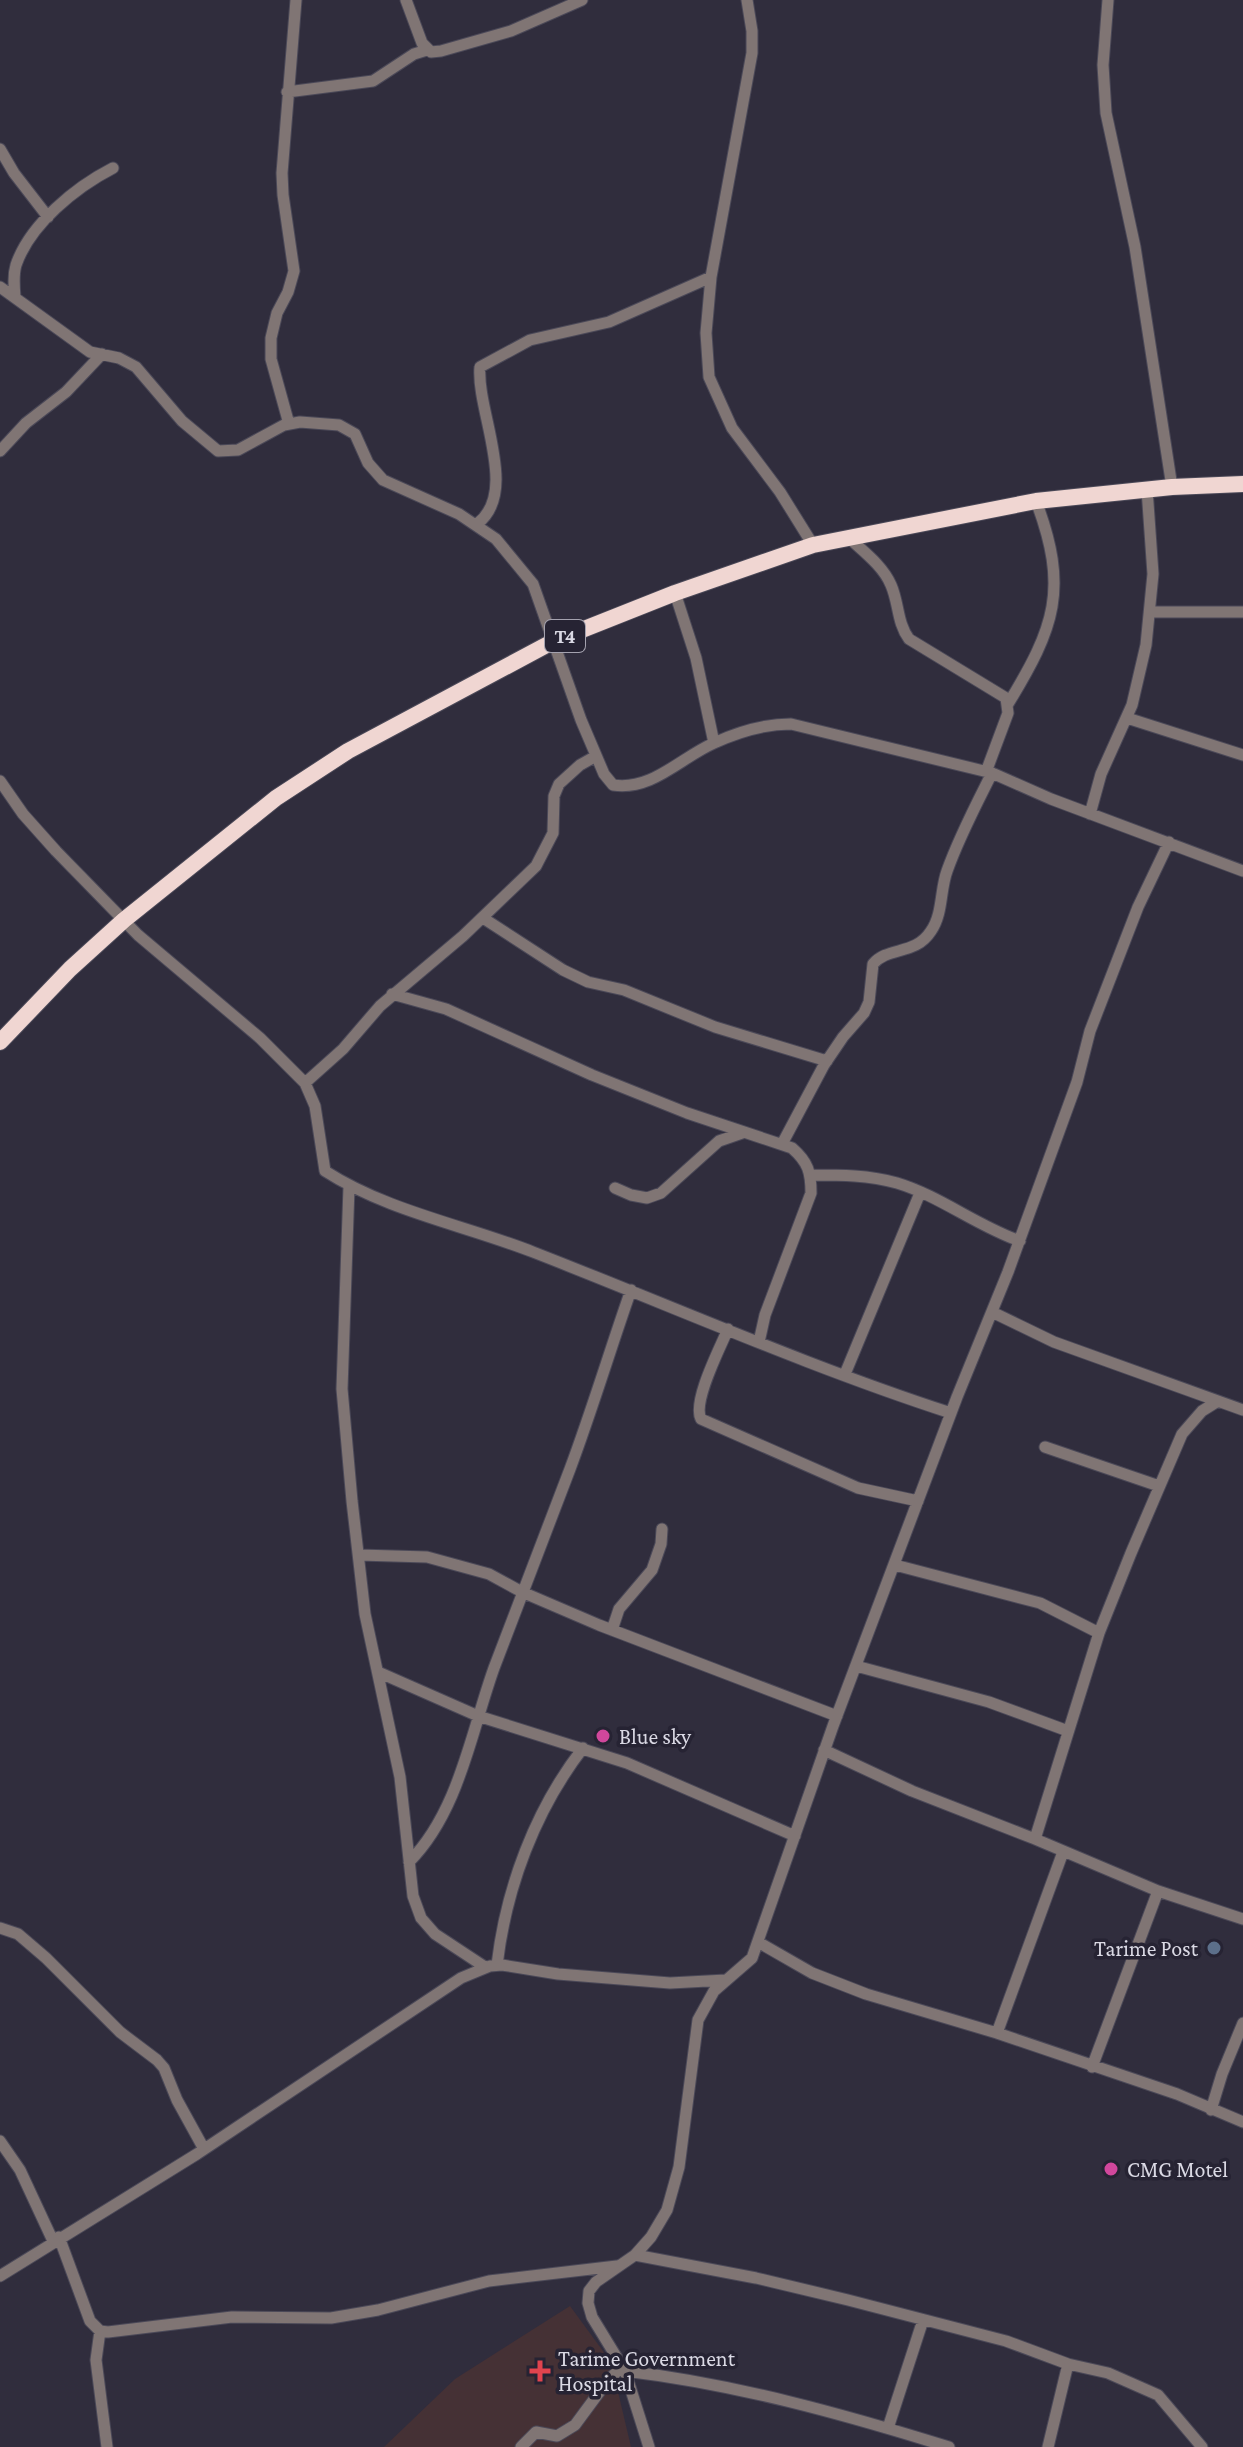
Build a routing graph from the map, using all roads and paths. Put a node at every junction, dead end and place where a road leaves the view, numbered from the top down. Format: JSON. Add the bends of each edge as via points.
{"nodes":[{"id":1,"x":296,"y":0,"type":"edge"},
{"id":2,"x":406,"y":0,"type":"edge"},
{"id":3,"x":582,"y":0,"type":"edge"},
{"id":4,"x":747,"y":0,"type":"edge"},
{"id":5,"x":1108,"y":0,"type":"edge"},
{"id":6,"x":427,"y":50,"type":"junction"},
{"id":7,"x":287,"y":92,"type":"junction"},
{"id":8,"x":0,"y":149,"type":"edge"},
{"id":9,"x":113,"y":168,"type":"dead end"},
{"id":10,"x":48,"y":217,"type":"junction"},
{"id":11,"x":711,"y":277,"type":"junction"},
{"id":12,"x":0,"y":287,"type":"edge"},
{"id":13,"x":15,"y":297,"type":"junction"},
{"id":14,"x":102,"y":354,"type":"junction"},
{"id":15,"x":289,"y":424,"type":"junction"},
{"id":16,"x":0,"y":451,"type":"edge"},
{"id":17,"x":1243,"y":484,"type":"edge"},
{"id":18,"x":1172,"y":487,"type":"junction"},
{"id":19,"x":1147,"y":489,"type":"junction"},
{"id":20,"x":1036,"y":501,"type":"junction"},
{"id":21,"x":477,"y":524,"type":"junction"},
{"id":22,"x":849,"y":538,"type":"junction"},
{"id":23,"x":813,"y":545,"type":"junction"},
{"id":24,"x":675,"y":593,"type":"junction"},
{"id":25,"x":1151,"y":612,"type":"junction"},
{"id":26,"x":1243,"y":612,"type":"edge"},
{"id":27,"x":554,"y":641,"type":"junction"},
{"id":28,"x":1008,"y":704,"type":"junction"},
{"id":29,"x":1127,"y":718,"type":"junction"},
{"id":30,"x":714,"y":743,"type":"junction"},
{"id":31,"x":1243,"y":755,"type":"edge"},
{"id":32,"x":596,"y":756,"type":"junction"},
{"id":33,"x":989,"y":772,"type":"junction"},
{"id":34,"x":0,"y":781,"type":"edge"},
{"id":35,"x":1090,"y":814,"type":"junction"},
{"id":36,"x":1169,"y":842,"type":"junction"},
{"id":37,"x":1243,"y":871,"type":"edge"},
{"id":38,"x":483,"y":918,"type":"junction"},
{"id":39,"x":124,"y":920,"type":"junction"},
{"id":40,"x":392,"y":994,"type":"junction"},
{"id":41,"x":0,"y":1042,"type":"edge"},
{"id":42,"x":827,"y":1061,"type":"junction"},
{"id":43,"x":305,"y":1083,"type":"junction"},
{"id":44,"x":743,"y":1133,"type":"junction"},
{"id":45,"x":782,"y":1144,"type":"junction"},
{"id":46,"x":811,"y":1175,"type":"junction"},
{"id":47,"x":349,"y":1187,"type":"junction"},
{"id":48,"x":615,"y":1188,"type":"dead end"},
{"id":49,"x":920,"y":1193,"type":"junction"},
{"id":50,"x":1020,"y":1241,"type":"junction"},
{"id":51,"x":631,"y":1290,"type":"junction"},
{"id":52,"x":992,"y":1312,"type":"junction"},
{"id":53,"x":728,"y":1329,"type":"junction"},
{"id":54,"x":759,"y":1342,"type":"junction"},
{"id":55,"x":845,"y":1374,"type":"junction"},
{"id":56,"x":1218,"y":1401,"type":"junction"},
{"id":57,"x":1243,"y":1410,"type":"edge"},
{"id":58,"x":951,"y":1413,"type":"junction"},
{"id":59,"x":1045,"y":1447,"type":"dead end"},
{"id":60,"x":1159,"y":1486,"type":"junction"},
{"id":61,"x":918,"y":1501,"type":"junction"},
{"id":62,"x":662,"y":1529,"type":"dead end"},
{"id":63,"x":359,"y":1555,"type":"junction"},
{"id":64,"x":895,"y":1565,"type":"junction"},
{"id":65,"x":522,"y":1592,"type":"junction"},
{"id":66,"x":612,"y":1630,"type":"junction"},
{"id":67,"x":1099,"y":1633,"type":"junction"},
{"id":68,"x":856,"y":1666,"type":"junction"},
{"id":69,"x":378,"y":1672,"type":"junction"},
{"id":70,"x":478,"y":1716,"type":"junction"},
{"id":71,"x":837,"y":1716,"type":"junction"},
{"id":72,"x":1068,"y":1731,"type":"junction"},
{"id":73,"x":583,"y":1748,"type":"junction"},
{"id":74,"x":824,"y":1750,"type":"junction"},
{"id":75,"x":795,"y":1836,"type":"junction"},
{"id":76,"x":1035,"y":1839,"type":"junction"},
{"id":77,"x":1063,"y":1852,"type":"junction"},
{"id":78,"x":409,"y":1862,"type":"junction"},
{"id":79,"x":1158,"y":1891,"type":"junction"},
{"id":80,"x":1243,"y":1919,"type":"edge"},
{"id":81,"x":0,"y":1928,"type":"edge"},
{"id":82,"x":758,"y":1942,"type":"junction"},
{"id":83,"x":491,"y":1966,"type":"junction"},
{"id":84,"x":727,"y":1980,"type":"junction"},
{"id":85,"x":1243,"y":2023,"type":"edge"},
{"id":86,"x":997,"y":2033,"type":"junction"},
{"id":87,"x":1092,"y":2067,"type":"junction"},
{"id":88,"x":1211,"y":2110,"type":"junction"},
{"id":89,"x":1243,"y":2122,"type":"edge"},
{"id":90,"x":0,"y":2141,"type":"edge"},
{"id":91,"x":204,"y":2149,"type":"junction"},
{"id":92,"x":56,"y":2239,"type":"junction"},
{"id":93,"x":635,"y":2255,"type":"junction"},
{"id":94,"x":619,"y":2266,"type":"junction"},
{"id":95,"x":0,"y":2276,"type":"edge"},
{"id":96,"x":923,"y":2320,"type":"junction"},
{"id":97,"x":100,"y":2331,"type":"junction"},
{"id":98,"x":1068,"y":2364,"type":"junction"},
{"id":99,"x":623,"y":2369,"type":"junction"},
{"id":100,"x":888,"y":2428,"type":"junction"},
{"id":101,"x":107,"y":2447,"type":"edge"},
{"id":102,"x":521,"y":2447,"type":"edge"},
{"id":103,"x":649,"y":2447,"type":"edge"},
{"id":104,"x":949,"y":2447,"type":"edge"},
{"id":105,"x":1048,"y":2447,"type":"edge"},
{"id":106,"x":1202,"y":2447,"type":"edge"}],
"edges":[{"from":1,"to":7,"type":"street"},
{"from":2,"to":6,"type":"street"},
{"from":3,"to":6,"type":"street","via":[[511,31],[441,51]]},
{"from":4,"to":11,"type":"street","via":[[752,53]]},
{"from":5,"to":18,"type":"street","via":[[1106,113],[1135,247]]},
{"from":6,"to":7,"type":"street","via":[[373,81]]},
{"from":7,"to":15,"type":"street","via":[[283,195],[294,271],[277,313],[271,359]]},
{"from":8,"to":10,"type":"street"},
{"from":9,"to":10,"type":"street","via":[[59,203]]},
{"from":10,"to":13,"type":"street","via":[[15,268]]},
{"from":11,"to":21,"type":"street","via":[[609,322],[530,340],[480,367],[495,475],[488,516]]},
{"from":11,"to":23,"type":"street","via":[[709,377],[732,428]]},
{"from":12,"to":13,"type":"street"},
{"from":13,"to":14,"type":"street","via":[[76,343]]},
{"from":14,"to":15,"type":"street","via":[[136,367],[182,421],[218,451],[238,450]]},
{"from":14,"to":16,"type":"street"},
{"from":15,"to":21,"type":"street","via":[[346,428],[383,480]]},
{"from":17,"to":18,"type":"highway","number":"T4"},
{"from":18,"to":19,"type":"highway","number":"T4"},
{"from":19,"to":20,"type":"highway","number":"T4"},
{"from":19,"to":25,"type":"street"},
{"from":20,"to":22,"type":"highway","number":"T4"},
{"from":20,"to":28,"type":"street","via":[[1053,562],[1051,616],[1035,659]]},
{"from":21,"to":27,"type":"street","via":[[533,584]]},
{"from":22,"to":23,"type":"highway","number":"T4"},
{"from":22,"to":28,"type":"street","via":[[886,574],[909,639],[1000,693]]},
{"from":23,"to":24,"type":"highway","number":"T4"},
{"from":24,"to":27,"type":"highway","number":"T4"},
{"from":24,"to":30,"type":"street"},
{"from":25,"to":26,"type":"street"},
{"from":25,"to":29,"type":"street"},
{"from":27,"to":32,"type":"street"},
{"from":27,"to":39,"type":"highway","number":"T4","via":[[348,751],[276,798]]},
{"from":28,"to":33,"type":"street"},
{"from":29,"to":31,"type":"street"},
{"from":29,"to":35,"type":"street","via":[[1101,774]]},
{"from":30,"to":32,"type":"street","via":[[657,777],[625,787],[613,785]]},
{"from":30,"to":33,"type":"street","via":[[769,724],[791,724]]},
{"from":32,"to":38,"type":"street","via":[[559,784],[553,833],[536,866]]},
{"from":33,"to":35,"type":"street"},
{"from":33,"to":42,"type":"street","via":[[947,871],[932,931],[914,947],[873,964],[864,1013]]},
{"from":34,"to":39,"type":"street","via":[[23,814]]},
{"from":35,"to":36,"type":"street"},
{"from":36,"to":37,"type":"street"},
{"from":36,"to":50,"type":"street","via":[[1090,1031]]},
{"from":38,"to":40,"type":"street"},
{"from":38,"to":42,"type":"street","via":[[588,982]]},
{"from":39,"to":41,"type":"highway","number":"T4"},
{"from":39,"to":43,"type":"street"},
{"from":40,"to":43,"type":"street"},
{"from":40,"to":44,"type":"street","via":[[446,1009],[592,1075]]},
{"from":42,"to":45,"type":"street"},
{"from":43,"to":47,"type":"street","via":[[315,1106],[325,1171]]},
{"from":44,"to":45,"type":"street"},
{"from":44,"to":48,"type":"street","via":[[719,1141],[661,1193],[647,1198]]},
{"from":45,"to":46,"type":"street","via":[[806,1160]]},
{"from":46,"to":49,"type":"street","via":[[860,1176]]},
{"from":46,"to":54,"type":"street","via":[[806,1210]]},
{"from":47,"to":51,"type":"street"},
{"from":47,"to":63,"type":"street","via":[[342,1389]]},
{"from":49,"to":50,"type":"street"},
{"from":49,"to":55,"type":"street"},
{"from":50,"to":52,"type":"street"},
{"from":51,"to":53,"type":"street"},
{"from":51,"to":65,"type":"street"},
{"from":52,"to":56,"type":"street","via":[[1054,1342]]},
{"from":52,"to":58,"type":"street"},
{"from":53,"to":54,"type":"street"},
{"from":53,"to":61,"type":"street","via":[[700,1400],[701,1419],[858,1488]]},
{"from":54,"to":55,"type":"street"},
{"from":55,"to":58,"type":"street"},
{"from":56,"to":57,"type":"street"},
{"from":56,"to":60,"type":"street","via":[[1182,1434]]},
{"from":58,"to":61,"type":"street"},
{"from":59,"to":60,"type":"street"},
{"from":60,"to":67,"type":"street"},
{"from":61,"to":64,"type":"street"},
{"from":62,"to":66,"type":"street","via":[[652,1570],[619,1609]]},
{"from":63,"to":65,"type":"street","via":[[450,1562]]},
{"from":63,"to":69,"type":"street"},
{"from":64,"to":67,"type":"street","via":[[1040,1603]]},
{"from":64,"to":68,"type":"street"},
{"from":65,"to":66,"type":"street"},
{"from":65,"to":70,"type":"street"},
{"from":66,"to":71,"type":"street"},
{"from":67,"to":72,"type":"street"},
{"from":68,"to":71,"type":"street"},
{"from":68,"to":72,"type":"street","via":[[989,1702]]},
{"from":69,"to":70,"type":"street"},
{"from":69,"to":78,"type":"street","via":[[400,1777]]},
{"from":70,"to":73,"type":"street"},
{"from":70,"to":78,"type":"street","via":[[438,1821]]},
{"from":71,"to":74,"type":"street"},
{"from":72,"to":76,"type":"street"},
{"from":73,"to":75,"type":"street"},
{"from":73,"to":83,"type":"street","via":[[559,1779],[533,1830]]},
{"from":74,"to":75,"type":"street"},
{"from":74,"to":76,"type":"street"},
{"from":75,"to":82,"type":"street"},
{"from":76,"to":77,"type":"street"},
{"from":77,"to":79,"type":"street"},
{"from":77,"to":86,"type":"street"},
{"from":78,"to":83,"type":"street","via":[[421,1918],[435,1934]]},
{"from":79,"to":80,"type":"street"},
{"from":79,"to":87,"type":"street"},
{"from":81,"to":91,"type":"street","via":[[18,1934],[120,2032],[157,2060]]},
{"from":82,"to":84,"type":"street","via":[[752,1958]]},
{"from":82,"to":86,"type":"street","via":[[812,1973],[866,1994]]},
{"from":83,"to":84,"type":"street","via":[[670,1983]]},
{"from":83,"to":91,"type":"street","via":[[461,1978]]},
{"from":84,"to":93,"type":"street","via":[[714,1991],[698,2020],[679,2167],[667,2210]]},
{"from":85,"to":88,"type":"street"},
{"from":86,"to":87,"type":"street"},
{"from":87,"to":88,"type":"street"},
{"from":88,"to":89,"type":"street"},
{"from":90,"to":92,"type":"street"},
{"from":91,"to":92,"type":"street"},
{"from":92,"to":95,"type":"street"},
{"from":92,"to":97,"type":"street","via":[[90,2321]]},
{"from":93,"to":94,"type":"street"},
{"from":93,"to":96,"type":"street","via":[[756,2278]]},
{"from":94,"to":97,"type":"street","via":[[489,2281],[331,2318],[232,2317]]},
{"from":94,"to":99,"type":"street","via":[[596,2282],[588,2303]]},
{"from":96,"to":98,"type":"street","via":[[1006,2341]]},
{"from":96,"to":100,"type":"street"},
{"from":97,"to":101,"type":"street","via":[[96,2360]]},
{"from":98,"to":105,"type":"street"},
{"from":98,"to":106,"type":"street","via":[[1108,2373],[1158,2395]]},
{"from":99,"to":100,"type":"street"},
{"from":99,"to":102,"type":"street","via":[[575,2425],[557,2436],[536,2432]]},
{"from":99,"to":103,"type":"street"},
{"from":100,"to":104,"type":"street"}]}
